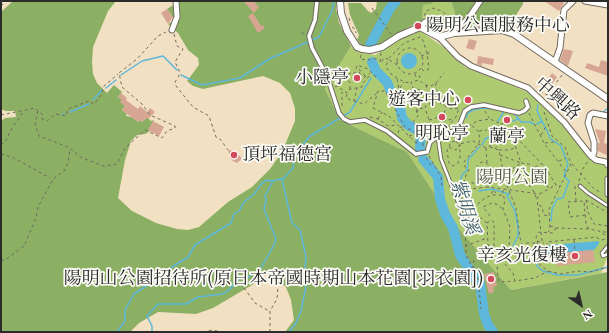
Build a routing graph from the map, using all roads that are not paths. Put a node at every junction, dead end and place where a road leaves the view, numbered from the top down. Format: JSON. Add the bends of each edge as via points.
{"nodes":[{"id":1,"x":176,"y":1,"type":"edge"},
{"id":2,"x":317,"y":1,"type":"edge"},
{"id":3,"x":340,"y":1,"type":"edge"},
{"id":4,"x":480,"y":1,"type":"edge"},
{"id":5,"x":573,"y":1,"type":"edge"},
{"id":6,"x":585,"y":1,"type":"edge"},
{"id":7,"x":608,"y":5,"type":"edge"},
{"id":8,"x":420,"y":27,"type":"junction"},
{"id":9,"x":172,"y":30,"type":"road end"},
{"id":10,"x":439,"y":37,"type":"junction"},
{"id":11,"x":555,"y":62,"type":"junction"},
{"id":12,"x":608,"y":99,"type":"edge"},
{"id":13,"x":526,"y":101,"type":"dead end"},
{"id":14,"x":608,"y":116,"type":"edge"},
{"id":15,"x":438,"y":138,"type":"junction"},
{"id":16,"x":590,"y":157,"type":"junction"},
{"id":17,"x":608,"y":166,"type":"edge"},
{"id":18,"x":608,"y":180,"type":"edge"},
{"id":19,"x":580,"y":186,"type":"road end"},
{"id":20,"x":607,"y":194,"type":"edge"},
{"id":21,"x":608,"y":206,"type":"edge"},
{"id":22,"x":460,"y":207,"type":"junction"},
{"id":23,"x":608,"y":246,"type":"edge"},
{"id":24,"x":608,"y":254,"type":"edge"}],
"edges":[{"from":1,"to":9,"type":"street","via":[[177,17]]},
{"from":2,"to":15,"type":"street","bridge":true,"via":[[309,36],[311,45],[322,63],[339,112],[344,119],[355,122],[365,120],[396,137],[416,154],[427,152],[430,142]]},
{"from":3,"to":8,"type":"street","via":[[347,31],[362,49],[382,47]]},
{"from":4,"to":8,"type":"street","via":[[468,19],[458,26],[446,28],[425,22]]},
{"from":5,"to":11,"type":"street","via":[[564,10],[560,48]]},
{"from":6,"to":7,"type":"street"},
{"from":8,"to":10,"type":"street"},
{"from":10,"to":11,"type":"street","via":[[454,33],[502,30],[514,34]]},
{"from":10,"to":16,"type":"street","name":"中興路","via":[[458,57],[471,66],[528,88],[564,122]]},
{"from":11,"to":12,"type":"street"},
{"from":13,"to":15,"type":"street","via":[[528,107],[519,113],[492,106],[471,107],[465,111],[459,127],[454,132]]},
{"from":14,"to":16,"type":"street","via":[[593,113],[590,115],[588,123],[594,142],[594,152]]},
{"from":15,"to":22,"type":"lane","via":[[441,160]]},
{"from":16,"to":17,"type":"street","name":"中興路","via":[[606,162]]},
{"from":18,"to":20,"type":"street"},
{"from":19,"to":21,"type":"lane"},
{"from":22,"to":22,"type":"lane","via":[[464,222],[470,220],[472,212]]},
{"from":23,"to":24,"type":"lane","via":[[602,253],[603,256]]}]}
